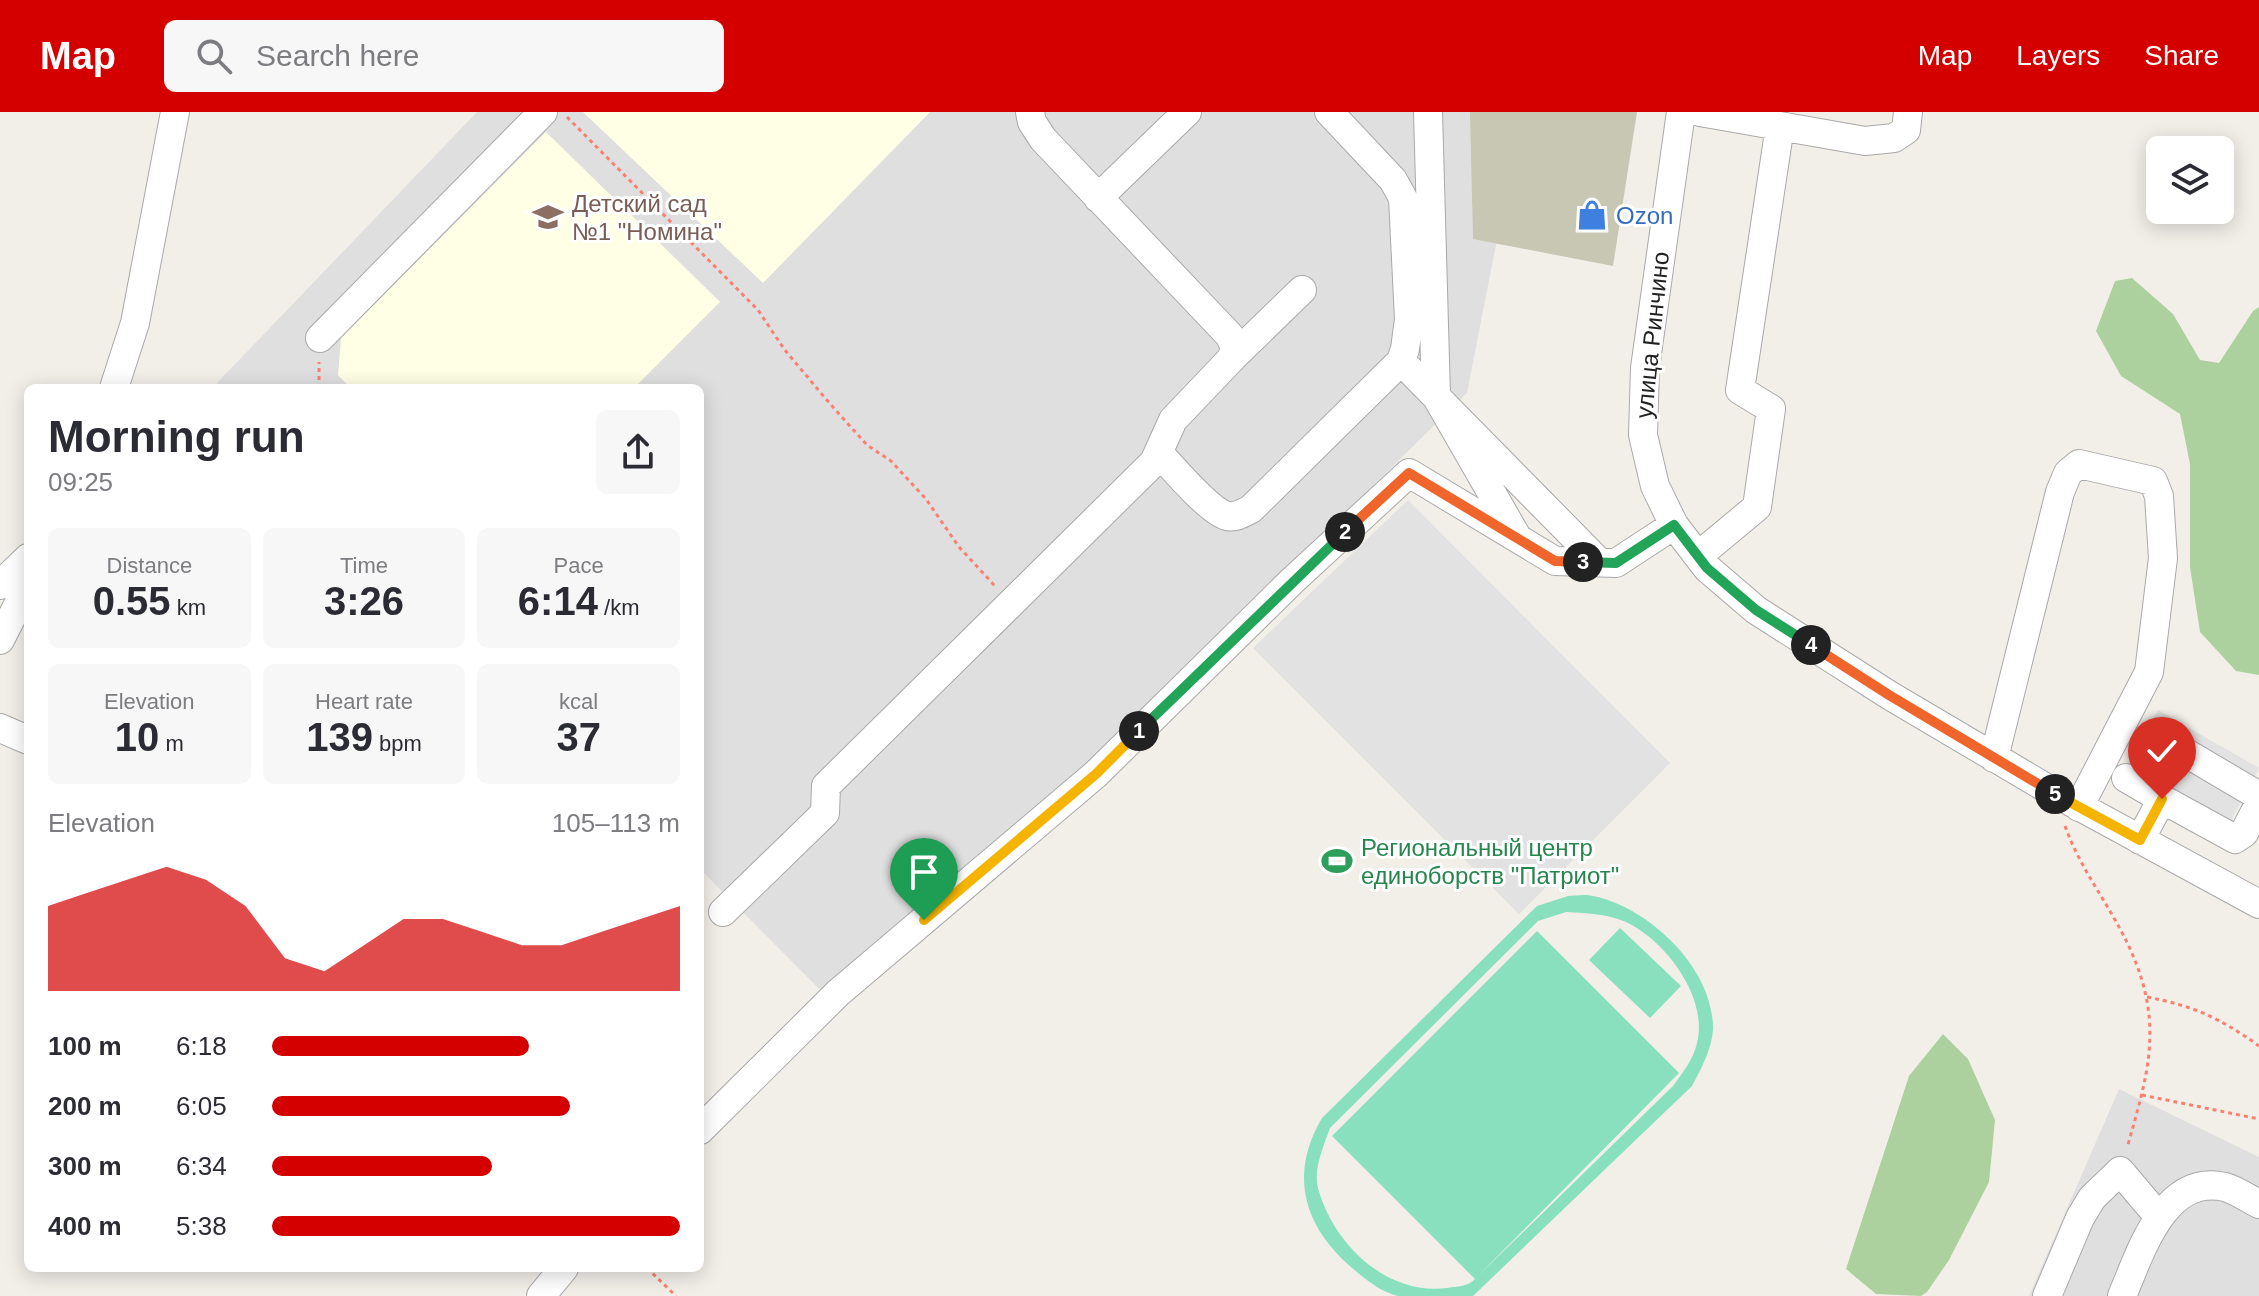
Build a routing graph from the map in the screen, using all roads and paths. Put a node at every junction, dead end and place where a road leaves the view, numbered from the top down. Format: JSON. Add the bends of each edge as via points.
{"nodes":[{"id":1,"x":175,"y":112,"type":"edge"},
{"id":2,"x":543,"y":112,"type":"edge"},
{"id":3,"x":562,"y":112,"type":"edge"},
{"id":4,"x":1030,"y":112,"type":"edge"},
{"id":5,"x":1187,"y":112,"type":"edge"},
{"id":6,"x":1329,"y":112,"type":"edge"},
{"id":7,"x":1428,"y":112,"type":"edge"},
{"id":8,"x":1681,"y":112,"type":"edge"},
{"id":9,"x":1700,"y":112,"type":"edge"},
{"id":10,"x":1908,"y":112,"type":"edge"},
{"id":11,"x":1780,"y":126,"type":"junction"},
{"id":12,"x":1098,"y":198,"type":"junction"},
{"id":13,"x":1302,"y":290,"type":"dead end"},
{"id":14,"x":320,"y":338,"type":"joint"},
{"id":15,"x":1233,"y":357,"type":"junction"},
{"id":16,"x":1401,"y":361,"type":"junction"},
{"id":17,"x":115,"y":384,"type":"edge"},
{"id":18,"x":319,"y":384,"type":"edge"},
{"id":19,"x":1436,"y":396,"type":"junction"},
{"id":20,"x":1159,"y":453,"type":"junction"},
{"id":21,"x":1674,"y":525,"type":"junction"},
{"id":22,"x":1519,"y":541,"type":"junction"},
{"id":23,"x":1698,"y":556,"type":"junction"},
{"id":24,"x":24,"y":562,"type":"edge"},
{"id":25,"x":1599,"y":562,"type":"junction"},
{"id":26,"x":0,"y":585,"type":"edge"},
{"id":27,"x":24,"y":593,"type":"edge"},
{"id":28,"x":1011,"y":603,"type":"junction"},
{"id":29,"x":0,"y":640,"type":"edge"},
{"id":30,"x":0,"y":728,"type":"edge"},
{"id":31,"x":2159,"y":737,"type":"dead end"},
{"id":32,"x":24,"y":738,"type":"edge"},
{"id":33,"x":1994,"y":758,"type":"junction"},
{"id":34,"x":2126,"y":778,"type":"dead end"},
{"id":35,"x":2053,"y":792,"type":"junction"},
{"id":36,"x":2259,"y":796,"type":"edge"},
{"id":37,"x":2162,"y":799,"type":"junction"},
{"id":38,"x":2259,"y":804,"type":"edge"},
{"id":39,"x":2079,"y":807,"type":"junction"},
{"id":40,"x":2140,"y":840,"type":"junction"},
{"id":41,"x":2259,"y":904,"type":"edge"},
{"id":42,"x":723,"y":912,"type":"dead end"},
{"id":43,"x":2147,"y":997,"type":"junction"},
{"id":44,"x":2259,"y":1046,"type":"edge"},
{"id":45,"x":2142,"y":1095,"type":"junction"},
{"id":46,"x":2259,"y":1119,"type":"edge"},
{"id":47,"x":704,"y":1126,"type":"edge"},
{"id":48,"x":2120,"y":1171,"type":"junction"},
{"id":49,"x":2259,"y":1204,"type":"edge"},
{"id":50,"x":2159,"y":1217,"type":"junction"},
{"id":51,"x":561,"y":1272,"type":"edge"},
{"id":52,"x":651,"y":1272,"type":"edge"},
{"id":53,"x":541,"y":1296,"type":"edge"},
{"id":54,"x":676,"y":1296,"type":"edge"},
{"id":55,"x":2047,"y":1296,"type":"edge"},
{"id":56,"x":2122,"y":1296,"type":"edge"}],
"edges":[{"from":1,"to":17,"type":"street","via":[[135,323]]},
{"from":2,"to":14,"type":"street"},
{"from":3,"to":28,"type":"path","via":[[758,310],[831,405],[926,499],[959,547]]},
{"from":4,"to":12,"type":"street","via":[[1043,139]]},
{"from":5,"to":12,"type":"street"},
{"from":6,"to":16,"type":"street","via":[[1393,180],[1403,198],[1409,319]]},
{"from":7,"to":19,"type":"street"},
{"from":8,"to":21,"type":"street","name":"улица Ринчино","via":[[1645,368],[1643,435],[1655,486]]},
{"from":9,"to":11,"type":"street"},
{"from":10,"to":11,"type":"street","via":[[1906,130],[1894,138],[1865,141]]},
{"from":11,"to":23,"type":"street","via":[[1740,390],[1771,409],[1757,507]]},
{"from":12,"to":15,"type":"street","via":[[1230,336]]},
{"from":13,"to":15,"type":"street"},
{"from":14,"to":18,"type":"path"},
{"from":15,"to":20,"type":"street","via":[[1173,420]]},
{"from":16,"to":19,"type":"street"},
{"from":16,"to":20,"type":"street","via":[[1251,509],[1238,515],[1216,510]]},
{"from":19,"to":22,"type":"street"},
{"from":19,"to":25,"type":"street"},
{"from":20,"to":28,"type":"street"},
{"from":21,"to":23,"type":"street","name":"улица Ринчино"},
{"from":21,"to":25,"type":"street","via":[[1616,563]]},
{"from":22,"to":25,"type":"street","via":[[1555,561]]},
{"from":22,"to":47,"type":"street","via":[[1409,473],[1096,774],[838,993]]},
{"from":23,"to":33,"type":"street","name":"улица Ринчино","via":[[1756,610]]},
{"from":24,"to":26,"type":"street"},
{"from":27,"to":29,"type":"street"},
{"from":28,"to":42,"type":"street","via":[[826,786],[825,813]]},
{"from":30,"to":32,"type":"street"},
{"from":31,"to":36,"type":"street"},
{"from":33,"to":35,"type":"street","name":"улица Ринчино"},
{"from":33,"to":39,"type":"street","via":[[2068,473],[2079,464],[2153,481],[2159,496],[2163,558],[2149,672]]},
{"from":34,"to":37,"type":"street"},
{"from":35,"to":39,"type":"street","name":"улица Ринчино"},
{"from":35,"to":43,"type":"path","via":[[2073,851],[2131,950]]},
{"from":37,"to":38,"type":"street","via":[[2235,839],[2244,833]]},
{"from":37,"to":40,"type":"street"},
{"from":39,"to":40,"type":"street","name":"улица Ринчино"},
{"from":40,"to":41,"type":"street","name":"улица Ринчино"},
{"from":43,"to":44,"type":"path","via":[[2188,1005]]},
{"from":43,"to":45,"type":"path","via":[[2148,1073]]},
{"from":45,"to":46,"type":"path"},
{"from":45,"to":48,"type":"path"},
{"from":48,"to":50,"type":"street"},
{"from":48,"to":55,"type":"street","via":[[2080,1218]]},
{"from":49,"to":50,"type":"street","via":[[2225,1187],[2198,1188],[2175,1200]]},
{"from":50,"to":56,"type":"street"},
{"from":51,"to":53,"type":"street"},
{"from":52,"to":54,"type":"path"}]}
